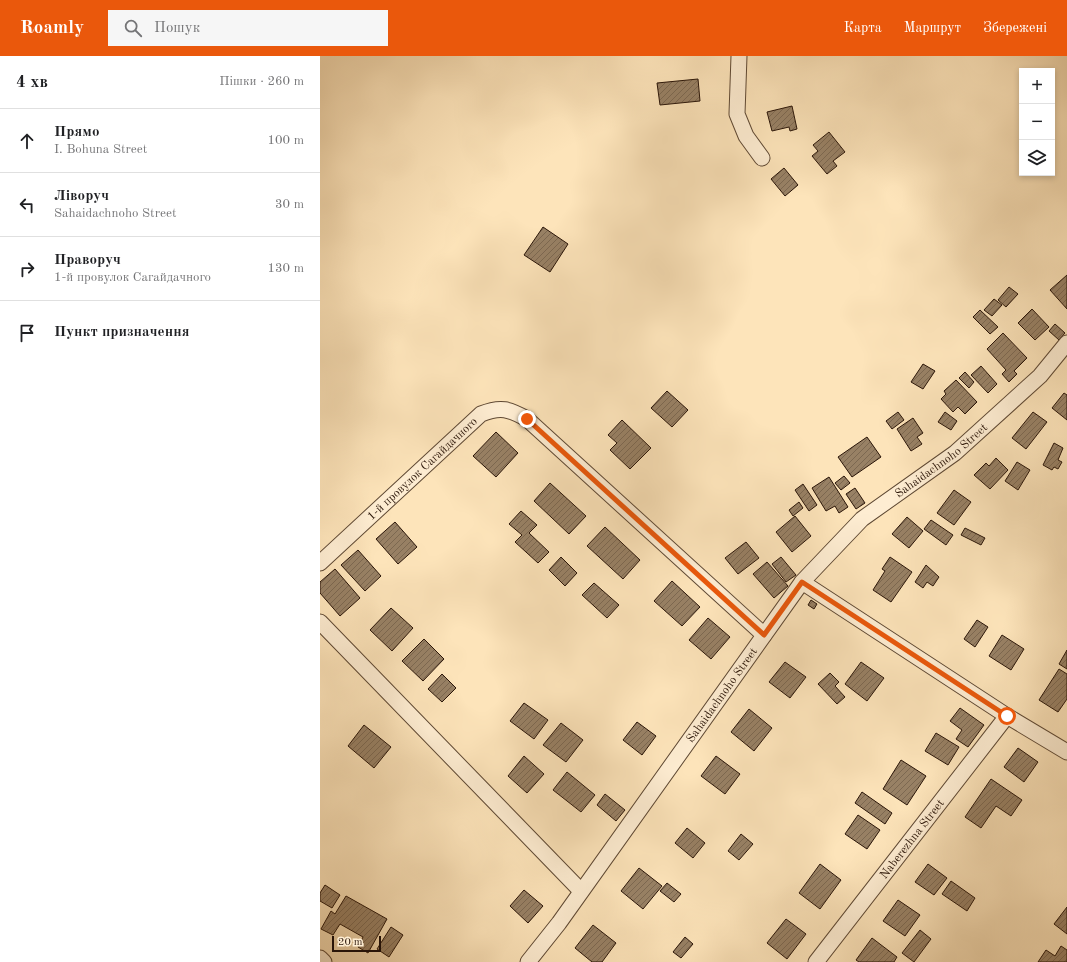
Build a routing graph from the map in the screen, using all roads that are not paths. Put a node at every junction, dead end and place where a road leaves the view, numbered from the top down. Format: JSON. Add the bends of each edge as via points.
{"nodes":[{"id":1,"x":739,"y":56,"type":"edge"},
{"id":2,"x":762,"y":158,"type":"dead end"},
{"id":3,"x":1067,"y":343,"type":"edge"},
{"id":4,"x":320,"y":564,"type":"edge"},
{"id":5,"x":802,"y":582,"type":"junction"},
{"id":6,"x":320,"y":622,"type":"edge"},
{"id":7,"x":764,"y":635,"type":"junction"},
{"id":8,"x":1007,"y":716,"type":"junction"},
{"id":9,"x":1067,"y":752,"type":"edge"},
{"id":10,"x":581,"y":891,"type":"junction"},
{"id":11,"x":320,"y":958,"type":"edge"},
{"id":12,"x":324,"y":962,"type":"edge"},
{"id":13,"x":528,"y":962,"type":"edge"},
{"id":14,"x":816,"y":962,"type":"edge"}],
"edges":[{"from":1,"to":2,"type":"street","via":[[737,114],[746,136]]},
{"from":3,"to":5,"type":"street","name":"Sahaidachnoho Street","via":[[1040,376],[955,453],[862,519]]},
{"from":4,"to":7,"type":"street","name":"1-й провулок Сагайдачного","via":[[481,414],[494,409],[506,409],[527,419]]},
{"from":5,"to":7,"type":"street","name":"Sahaidachnoho Street"},
{"from":5,"to":8,"type":"street"},
{"from":6,"to":10,"type":"street"},
{"from":7,"to":10,"type":"street","name":"Sahaidachnoho Street"},
{"from":8,"to":9,"type":"street"},
{"from":8,"to":14,"type":"street","name":"Naberezhna Street"},
{"from":10,"to":13,"type":"street","name":"Sahaidachnoho Street"},
{"from":11,"to":12,"type":"street"}]}
